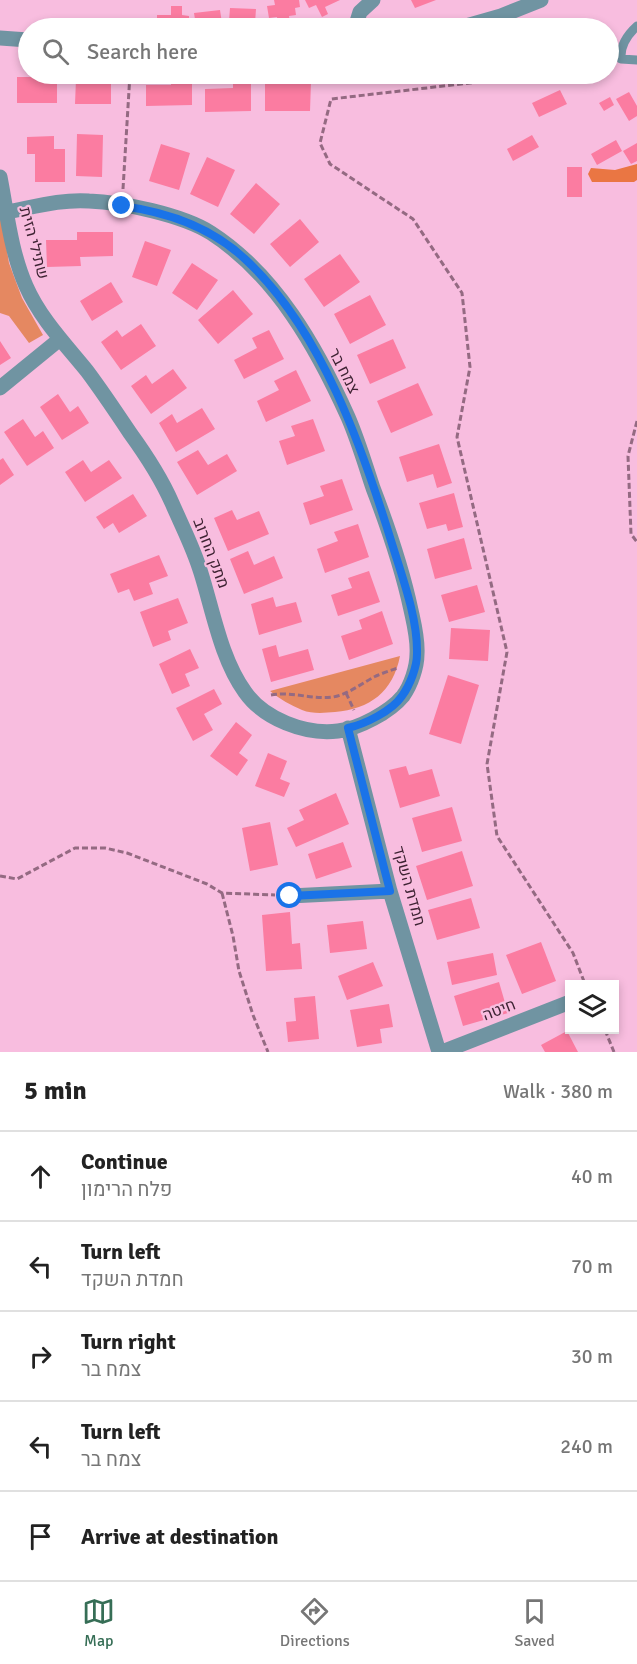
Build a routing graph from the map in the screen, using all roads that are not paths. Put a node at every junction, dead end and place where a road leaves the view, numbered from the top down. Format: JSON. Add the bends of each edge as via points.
{"nodes":[{"id":1,"x":373,"y":0,"type":"edge"},
{"id":2,"x":541,"y":0,"type":"edge"},
{"id":3,"x":358,"y":18,"type":"edge"},
{"id":4,"x":494,"y":18,"type":"edge"},
{"id":5,"x":637,"y":26,"type":"edge"},
{"id":6,"x":0,"y":38,"type":"edge"},
{"id":7,"x":18,"y":39,"type":"edge"},
{"id":8,"x":637,"y":60,"type":"edge"},
{"id":9,"x":0,"y":177,"type":"edge"},
{"id":10,"x":7,"y":212,"type":"junction"},
{"id":11,"x":60,"y":339,"type":"junction"},
{"id":12,"x":0,"y":388,"type":"edge"},
{"id":13,"x":348,"y":728,"type":"junction"},
{"id":14,"x":390,"y":891,"type":"junction"},
{"id":15,"x":290,"y":896,"type":"road end"},
{"id":16,"x":565,"y":1004,"type":"edge"},
{"id":17,"x":441,"y":1052,"type":"edge"}],
"edges":[{"from":1,"to":3,"type":"street"},
{"from":2,"to":4,"type":"street"},
{"from":5,"to":8,"type":"lane","via":[[620,50],[621,59]]},
{"from":6,"to":7,"type":"street"},
{"from":9,"to":10,"type":"street","name":"שתילי הזית"},
{"from":10,"to":11,"type":"street","name":"שתילי הזית","via":[[26,286]]},
{"from":10,"to":13,"type":"street","name":"צמח בר","via":[[58,202],[88,201],[168,215],[208,231],[244,258],[271,286],[299,325],[348,419],[382,510],[415,628],[416,662],[402,697],[386,711]]},
{"from":11,"to":12,"type":"street"},
{"from":11,"to":13,"type":"street","name":"מתק החרוב","via":[[118,414],[165,487],[200,567],[230,665],[245,693],[262,710],[286,723],[314,731]]},
{"from":13,"to":14,"type":"street","name":"חמדת השקד"},
{"from":14,"to":15,"type":"street"},
{"from":14,"to":17,"type":"street","name":"חמדת השקד"},
{"from":16,"to":17,"type":"street","name":"חיטה"}]}
